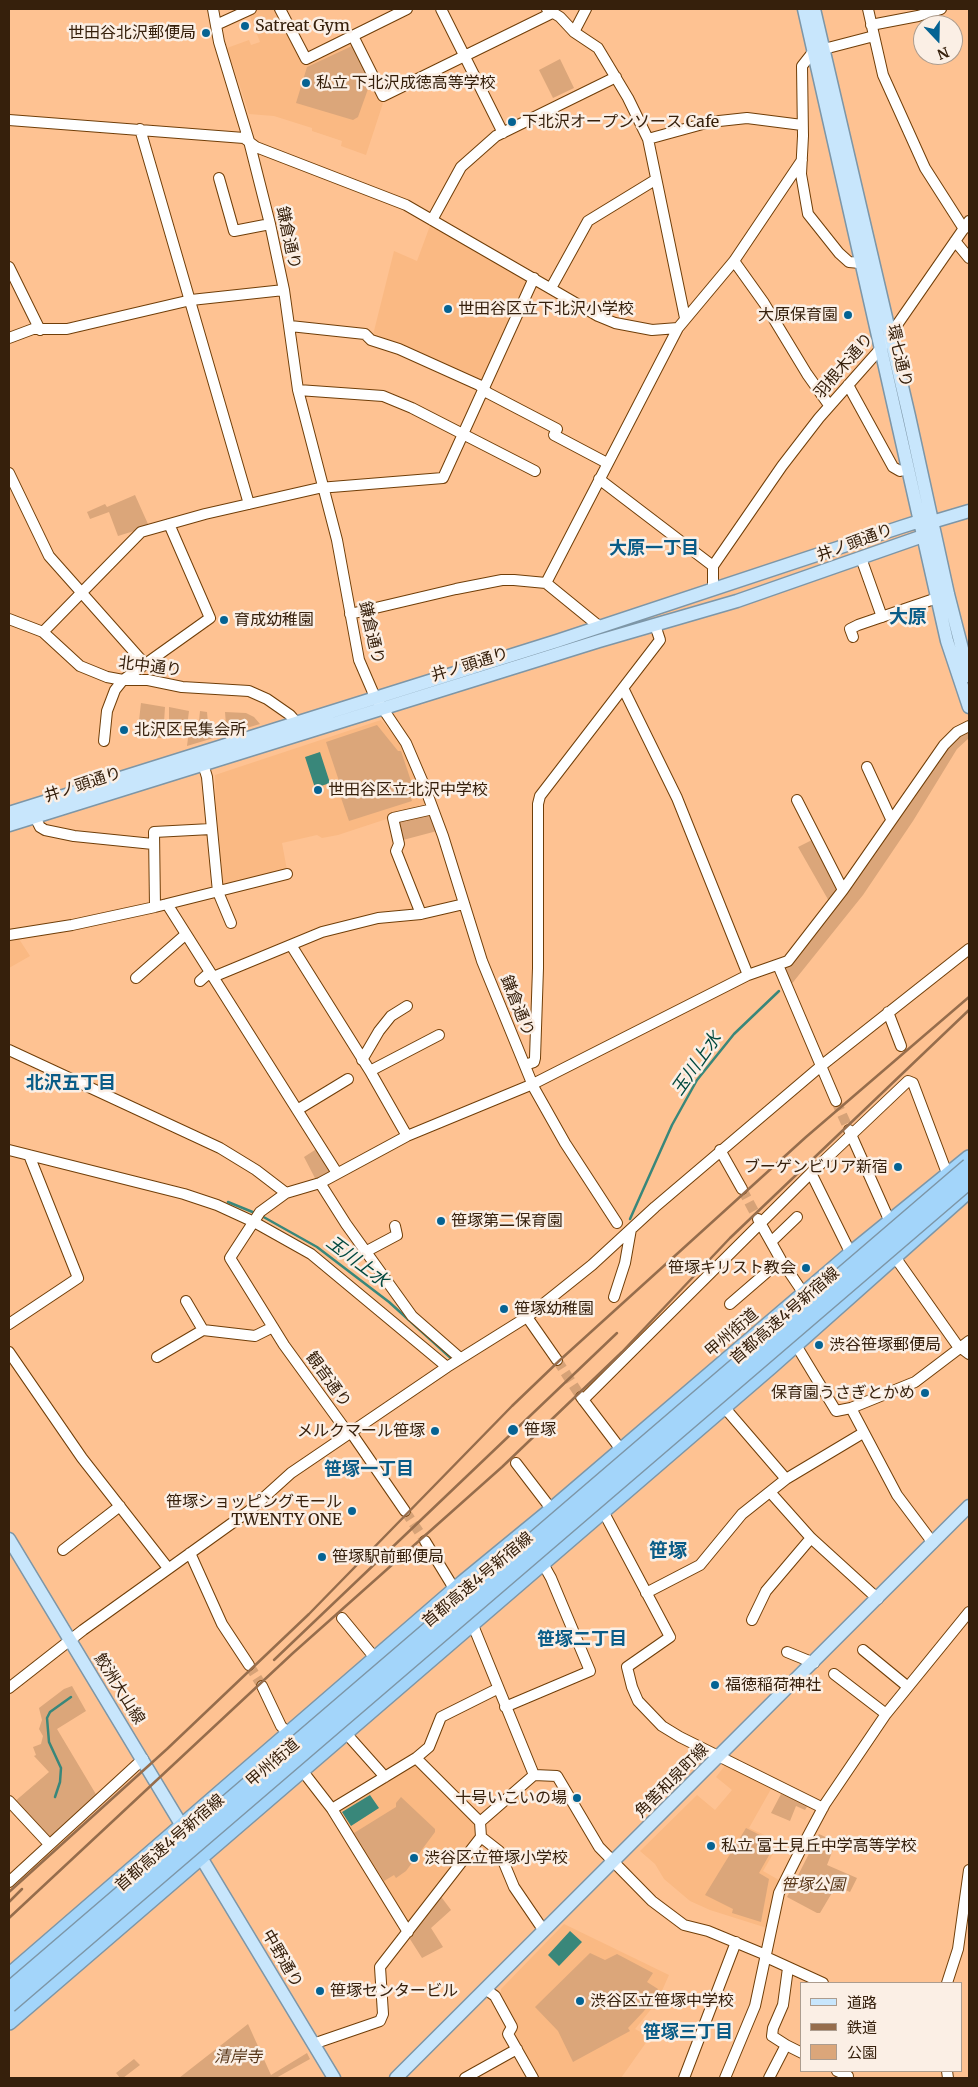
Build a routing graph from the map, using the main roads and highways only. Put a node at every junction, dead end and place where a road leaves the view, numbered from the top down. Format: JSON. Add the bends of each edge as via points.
{"nodes":[{"id":1,"x":804,"y":9,"type":"edge"},
{"id":2,"x":814,"y":9,"type":"edge"},
{"id":3,"x":819,"y":50,"type":"junction"},
{"id":4,"x":969,"y":511,"type":"edge"},
{"id":5,"x":926,"y":522,"type":"junction"},
{"id":6,"x":923,"y":536,"type":"junction"},
{"id":7,"x":802,"y":559,"type":"junction"},
{"id":8,"x":839,"y":566,"type":"junction"},
{"id":9,"x":969,"y":676,"type":"edge"},
{"id":10,"x":969,"y":707,"type":"edge"},
{"id":11,"x":9,"y":813,"type":"edge"},
{"id":12,"x":9,"y":825,"type":"edge"},
{"id":13,"x":969,"y":1148,"type":"edge"},
{"id":14,"x":969,"y":1158,"type":"edge"},
{"id":15,"x":969,"y":1166,"type":"edge"},
{"id":16,"x":969,"y":1181,"type":"edge"},
{"id":17,"x":969,"y":1190,"type":"edge"},
{"id":18,"x":969,"y":1195,"type":"edge"},
{"id":19,"x":908,"y":1207,"type":"junction"},
{"id":20,"x":937,"y":1221,"type":"junction"},
{"id":21,"x":969,"y":1506,"type":"edge"},
{"id":22,"x":9,"y":1539,"type":"edge"},
{"id":23,"x":471,"y":1620,"type":"junction"},
{"id":24,"x":382,"y":1656,"type":"junction"},
{"id":25,"x":182,"y":1824,"type":"junction"},
{"id":26,"x":202,"y":1856,"type":"junction"},
{"id":27,"x":9,"y":1976,"type":"edge"},
{"id":28,"x":9,"y":1982,"type":"edge"},
{"id":29,"x":9,"y":1990,"type":"edge"},
{"id":30,"x":9,"y":2006,"type":"edge"},
{"id":31,"x":9,"y":2014,"type":"edge"},
{"id":32,"x":9,"y":2022,"type":"edge"},
{"id":33,"x":334,"y":2078,"type":"edge"},
{"id":34,"x":396,"y":2078,"type":"edge"}],
"edges":[{"from":1,"to":3,"type":"main road","name":"環七通り"},
{"from":2,"to":3,"type":"main road","name":"環七通り"},
{"from":3,"to":5,"type":"main road","name":"環七通り","via":[[889,336]]},
{"from":3,"to":5,"type":"main road","name":"環七通り","via":[[860,262],[908,469]]},
{"from":4,"to":5,"type":"main road","name":"井ノ頭通り"},
{"from":5,"to":6,"type":"main road"},
{"from":5,"to":7,"type":"main road","name":"井ノ頭通り"},
{"from":5,"to":9,"type":"main road","name":"環七通り"},
{"from":6,"to":8,"type":"main road","name":"井ノ頭通り"},
{"from":6,"to":10,"type":"main road","via":[[946,641]]},
{"from":7,"to":8,"type":"main road","via":[[837,556],[842,561]]},
{"from":7,"to":11,"type":"main road","name":"井ノ頭通り","via":[[600,628]]},
{"from":8,"to":12,"type":"main road","name":"井ノ頭通り","via":[[710,609]]},
{"from":13,"to":19,"type":"highway"},
{"from":14,"to":19,"type":"highway","name":"甲州街道"},
{"from":15,"to":29,"type":"highway","name":"首都高速4号新宿線","bridge":true},
{"from":16,"to":30,"type":"highway","name":"首都高速4号新宿線","bridge":true},
{"from":17,"to":20,"type":"highway","name":"甲州街道"},
{"from":18,"to":20,"type":"highway"},
{"from":19,"to":24,"type":"highway","name":"甲州街道"},
{"from":20,"to":23,"type":"highway","name":"甲州街道","via":[[724,1407]]},
{"from":21,"to":34,"type":"main road","name":"角筈和泉町線"},
{"from":22,"to":25,"type":"main road","name":"鮫洲大山線"},
{"from":23,"to":26,"type":"highway"},
{"from":23,"to":31,"type":"highway","name":"甲州街道","via":[[404,1673]]},
{"from":24,"to":25,"type":"highway"},
{"from":24,"to":28,"type":"highway","name":"甲州街道"},
{"from":25,"to":26,"type":"main road","name":"鮫洲大山線"},
{"from":25,"to":27,"type":"highway"},
{"from":26,"to":32,"type":"highway"},
{"from":26,"to":33,"type":"main road","name":"中野通り","via":[[255,1954]]}]}
